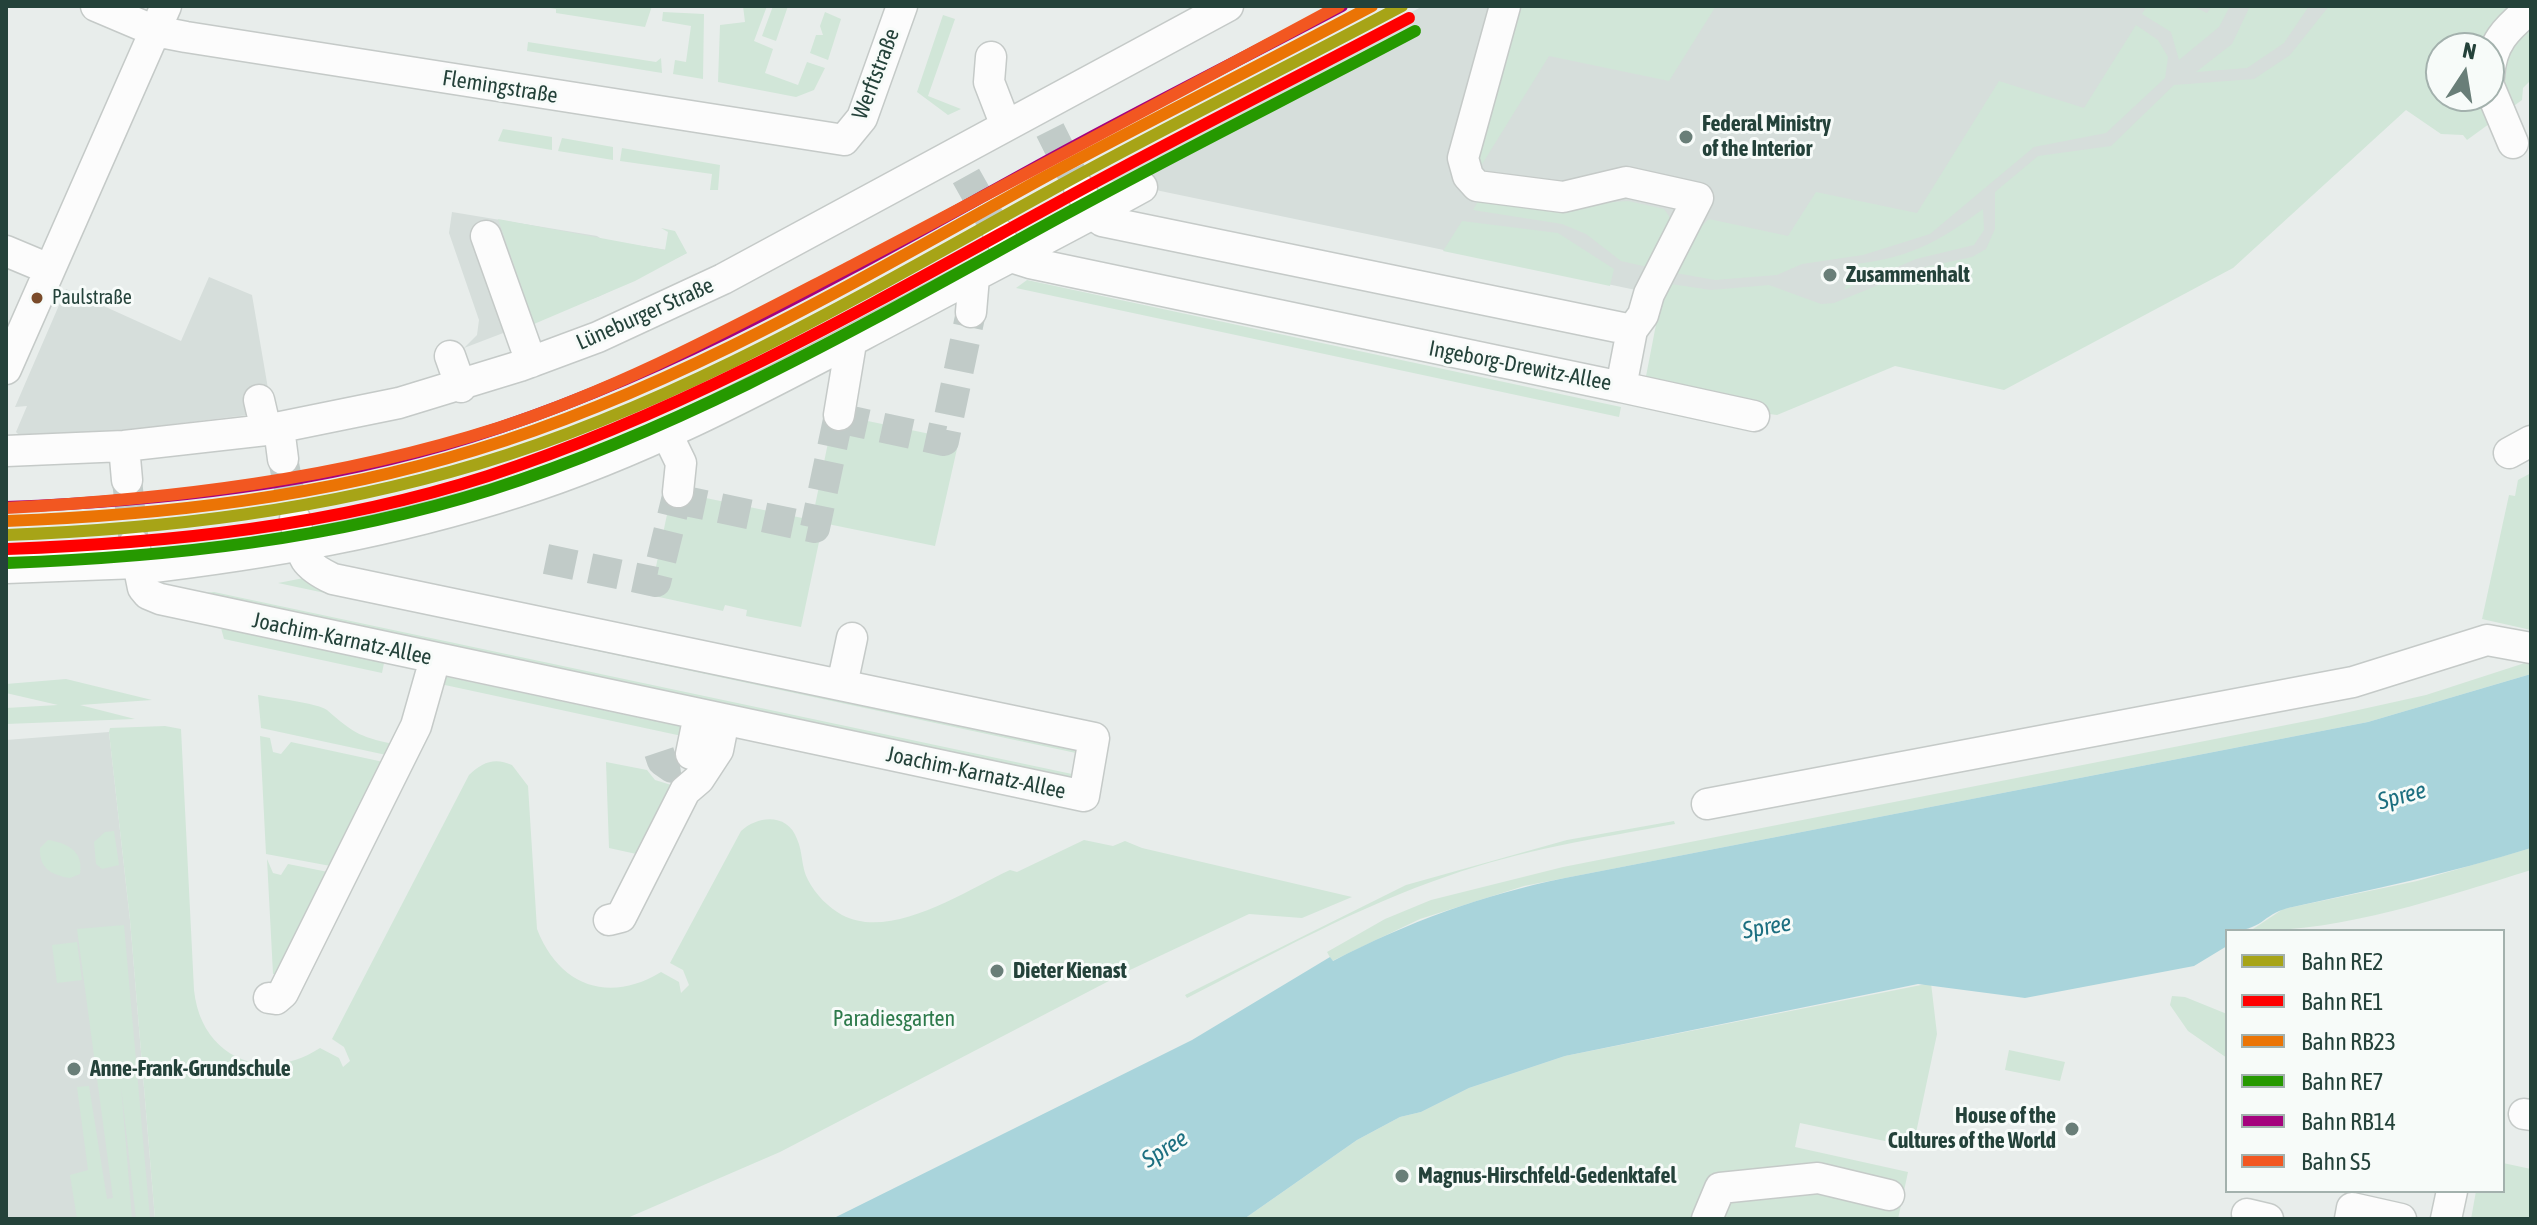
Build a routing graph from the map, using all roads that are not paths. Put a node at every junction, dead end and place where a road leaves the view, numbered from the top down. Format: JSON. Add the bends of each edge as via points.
{"nodes":[{"id":1,"x":96,"y":6,"type":"edge"},
{"id":2,"x":902,"y":6,"type":"edge"},
{"id":3,"x":1228,"y":6,"type":"edge"},
{"id":4,"x":1505,"y":6,"type":"edge"},
{"id":5,"x":2531,"y":8,"type":"edge"},
{"id":6,"x":160,"y":18,"type":"edge"},
{"id":7,"x":2502,"y":32,"type":"edge"},
{"id":8,"x":991,"y":57,"type":"dead end"},
{"id":9,"x":2500,"y":112,"type":"edge"},
{"id":10,"x":1006,"y":126,"type":"junction"},
{"id":11,"x":844,"y":140,"type":"joint"},
{"id":12,"x":2513,"y":143,"type":"dead end"},
{"id":13,"x":1142,"y":187,"type":"dead end"},
{"id":14,"x":1086,"y":201,"type":"junction"},
{"id":15,"x":486,"y":236,"type":"dead end"},
{"id":16,"x":1004,"y":245,"type":"junction"},
{"id":17,"x":6,"y":251,"type":"edge"},
{"id":18,"x":49,"y":269,"type":"junction"},
{"id":19,"x":974,"y":277,"type":"junction"},
{"id":20,"x":971,"y":312,"type":"tunnel mouth"},
{"id":21,"x":1632,"y":330,"type":"junction"},
{"id":22,"x":851,"y":343,"type":"junction"},
{"id":23,"x":8,"y":356,"type":"edge"},
{"id":24,"x":450,"y":356,"type":"dead end"},
{"id":25,"x":531,"y":362,"type":"junction"},
{"id":26,"x":461,"y":387,"type":"junction"},
{"id":27,"x":1621,"y":387,"type":"junction"},
{"id":28,"x":259,"y":400,"type":"dead end"},
{"id":29,"x":839,"y":415,"type":"tunnel mouth"},
{"id":30,"x":1754,"y":416,"type":"dead end"},
{"id":31,"x":272,"y":429,"type":"junction"},
{"id":32,"x":667,"y":434,"type":"junction"},
{"id":33,"x":124,"y":446,"type":"junction"},
{"id":34,"x":6,"y":451,"type":"edge"},
{"id":35,"x":283,"y":459,"type":"tunnel mouth"},
{"id":36,"x":127,"y":480,"type":"tunnel mouth"},
{"id":37,"x":678,"y":492,"type":"tunnel mouth"},
{"id":38,"x":298,"y":533,"type":"junction"},
{"id":39,"x":136,"y":559,"type":"junction"},
{"id":40,"x":6,"y":568,"type":"edge"},
{"id":41,"x":852,"y":638,"type":"dead end"},
{"id":42,"x":2531,"y":648,"type":"edge"},
{"id":43,"x":435,"y":659,"type":"junction"},
{"id":44,"x":842,"y":685,"type":"junction"},
{"id":45,"x":712,"y":718,"type":"junction"},
{"id":46,"x":691,"y":754,"type":"dead end"},
{"id":47,"x":1707,"y":804,"type":"dead end"},
{"id":48,"x":609,"y":920,"type":"dead end"},
{"id":49,"x":269,"y":998,"type":"dead end"},
{"id":50,"x":2452,"y":1193,"type":"edge"},
{"id":51,"x":1889,"y":1195,"type":"dead end"},
{"id":52,"x":1707,"y":1219,"type":"edge"},
{"id":53,"x":2350,"y":1219,"type":"edge"},
{"id":54,"x":2401,"y":1219,"type":"edge"},
{"id":55,"x":2446,"y":1219,"type":"edge"}],
"edges":[{"from":1,"to":6,"type":"street","name":"Flemingstraße"},
{"from":2,"to":11,"type":"street","name":"Werftstraße","via":[[862,118]]},
{"from":3,"to":10,"type":"street","name":"Lüneburger Straße","via":[[1045,120]]},
{"from":4,"to":21,"type":"street","name":"Ingeborg-Drewitz-Allee","via":[[1463,158],[1477,186],[1563,197],[1626,182],[1698,198]]},
{"from":5,"to":7,"type":"street"},
{"from":6,"to":11,"type":"street","name":"Flemingstraße"},
{"from":6,"to":18,"type":"street"},
{"from":8,"to":10,"type":"street","via":[[989,82]]},
{"from":9,"to":12,"type":"street"},
{"from":10,"to":25,"type":"street","name":"Lüneburger Straße","via":[[961,166],[598,337]]},
{"from":13,"to":14,"type":"street"},
{"from":14,"to":16,"type":"street"},
{"from":14,"to":21,"type":"street","via":[[1102,221]]},
{"from":15,"to":25,"type":"street"},
{"from":16,"to":19,"type":"street"},
{"from":16,"to":27,"type":"street","name":"Ingeborg-Drewitz-Allee"},
{"from":17,"to":18,"type":"street"},
{"from":18,"to":23,"type":"street"},
{"from":19,"to":20,"type":"street"},
{"from":19,"to":22,"type":"street"},
{"from":21,"to":27,"type":"street","name":"Ingeborg-Drewitz-Allee"},
{"from":22,"to":29,"type":"street"},
{"from":22,"to":32,"type":"street"},
{"from":24,"to":26,"type":"street"},
{"from":25,"to":26,"type":"street","name":"Lüneburger Straße"},
{"from":26,"to":31,"type":"street","name":"Lüneburger Straße"},
{"from":27,"to":30,"type":"street"},
{"from":28,"to":31,"type":"street"},
{"from":31,"to":33,"type":"street","name":"Lüneburger Straße"},
{"from":31,"to":35,"type":"street"},
{"from":32,"to":37,"type":"street","via":[[681,463]]},
{"from":32,"to":38,"type":"street","via":[[520,492],[458,510]]},
{"from":33,"to":34,"type":"street","name":"Lüneburger Straße"},
{"from":33,"to":36,"type":"street"},
{"from":38,"to":39,"type":"street"},
{"from":38,"to":44,"type":"street","name":"Joachim-Karnatz-Allee","via":[[310,568],[333,579]]},
{"from":39,"to":40,"type":"street"},
{"from":39,"to":43,"type":"street","name":"Joachim-Karnatz-Allee","via":[[148,594],[160,599]]},
{"from":41,"to":44,"type":"street"},
{"from":42,"to":47,"type":"street","via":[[2487,640],[2353,682]]},
{"from":43,"to":45,"type":"street","name":"Joachim-Karnatz-Allee"},
{"from":43,"to":49,"type":"street","via":[[416,726],[283,993]]},
{"from":44,"to":45,"type":"street","name":"Joachim-Karnatz-Allee","via":[[1094,738],[1084,796]]},
{"from":45,"to":46,"type":"street"},
{"from":45,"to":48,"type":"street","via":[[712,761],[685,791],[621,917]]},
{"from":50,"to":55,"type":"street"},
{"from":51,"to":52,"type":"street","via":[[1818,1178],[1720,1188]]},
{"from":53,"to":54,"type":"street","via":[[2352,1208]]}]}
